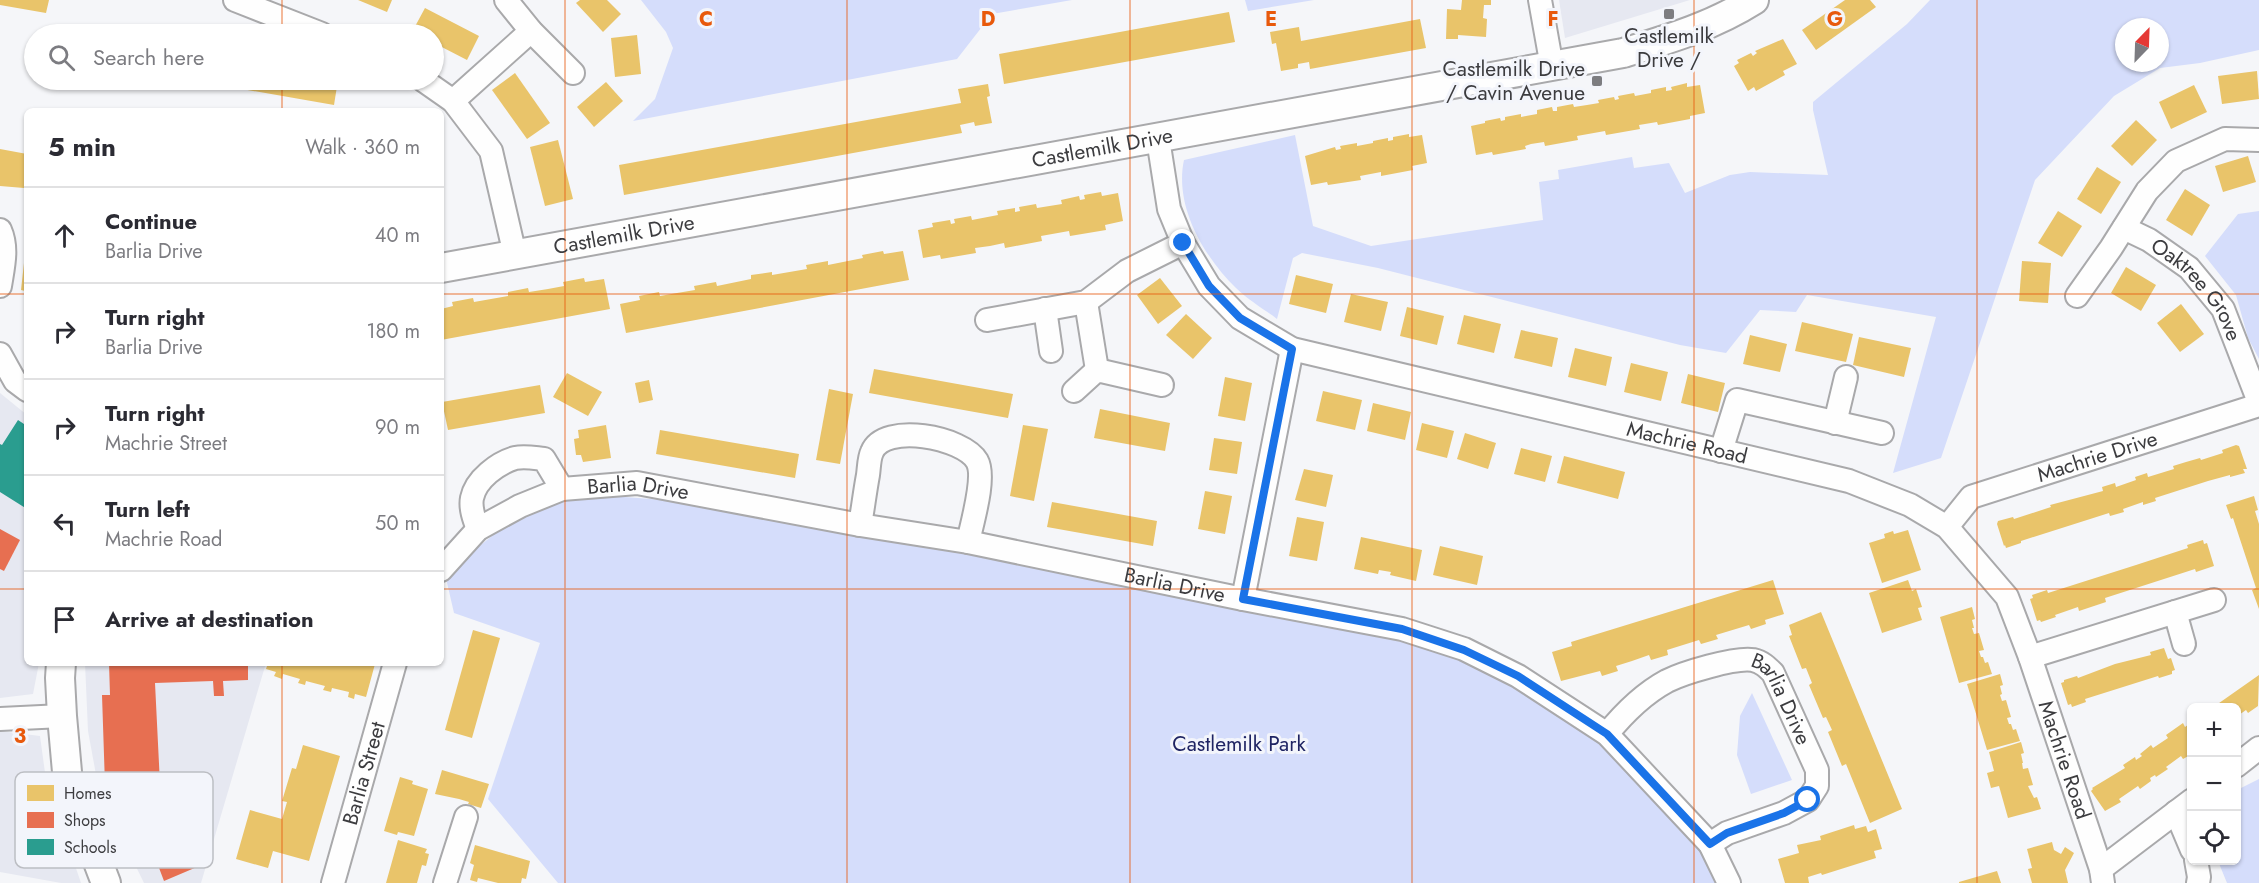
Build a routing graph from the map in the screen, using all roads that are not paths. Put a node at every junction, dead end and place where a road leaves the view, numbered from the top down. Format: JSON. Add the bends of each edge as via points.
{"nodes":[{"id":1,"x":235,"y":0,"type":"edge"},
{"id":2,"x":506,"y":0,"type":"edge"},
{"id":3,"x":1540,"y":0,"type":"edge"},
{"id":4,"x":1754,"y":0,"type":"edge"},
{"id":5,"x":296,"y":24,"type":"edge"},
{"id":6,"x":531,"y":31,"type":"junction"},
{"id":7,"x":1552,"y":67,"type":"junction"},
{"id":8,"x":573,"y":73,"type":"dead end"},
{"id":9,"x":437,"y":90,"type":"edge"},
{"id":10,"x":453,"y":101,"type":"junction"},
{"id":11,"x":1158,"y":138,"type":"junction"},
{"id":12,"x":2259,"y":140,"type":"edge"},
{"id":13,"x":2124,"y":228,"type":"junction"},
{"id":14,"x":0,"y":230,"type":"edge"},
{"id":15,"x":1183,"y":243,"type":"junction"},
{"id":16,"x":515,"y":255,"type":"junction"},
{"id":17,"x":444,"y":267,"type":"edge"},
{"id":18,"x":0,"y":286,"type":"edge"},
{"id":19,"x":2077,"y":296,"type":"dead end"},
{"id":20,"x":1086,"y":302,"type":"junction"},
{"id":21,"x":1045,"y":309,"type":"junction"},
{"id":22,"x":987,"y":320,"type":"dead end"},
{"id":23,"x":1292,"y":349,"type":"junction"},
{"id":24,"x":1051,"y":351,"type":"dead end"},
{"id":25,"x":0,"y":354,"type":"edge"},
{"id":26,"x":1097,"y":370,"type":"junction"},
{"id":27,"x":1846,"y":377,"type":"dead end"},
{"id":28,"x":1162,"y":386,"type":"dead end"},
{"id":29,"x":24,"y":388,"type":"edge"},
{"id":30,"x":1074,"y":391,"type":"dead end"},
{"id":31,"x":2259,"y":404,"type":"edge"},
{"id":32,"x":1835,"y":423,"type":"junction"},
{"id":33,"x":1882,"y":433,"type":"dead end"},
{"id":34,"x":1721,"y":451,"type":"junction"},
{"id":35,"x":562,"y":489,"type":"junction"},
{"id":36,"x":860,"y":525,"type":"junction"},
{"id":37,"x":1947,"y":527,"type":"junction"},
{"id":38,"x":478,"y":530,"type":"junction"},
{"id":39,"x":968,"y":542,"type":"junction"},
{"id":40,"x":444,"y":567,"type":"edge"},
{"id":41,"x":1243,"y":599,"type":"junction"},
{"id":42,"x":2214,"y":600,"type":"dead end"},
{"id":43,"x":2175,"y":612,"type":"junction"},
{"id":44,"x":2184,"y":644,"type":"dead end"},
{"id":45,"x":2030,"y":657,"type":"junction"},
{"id":46,"x":61,"y":666,"type":"edge"},
{"id":47,"x":394,"y":666,"type":"edge"},
{"id":48,"x":62,"y":716,"type":"junction"},
{"id":49,"x":0,"y":718,"type":"edge"},
{"id":50,"x":1607,"y":734,"type":"junction"},
{"id":51,"x":2259,"y":748,"type":"edge"},
{"id":52,"x":2241,"y":762,"type":"edge"},
{"id":53,"x":67,"y":772,"type":"edge"},
{"id":54,"x":2184,"y":806,"type":"edge"},
{"id":55,"x":465,"y":817,"type":"dead end"},
{"id":56,"x":2187,"y":822,"type":"edge"},
{"id":57,"x":1710,"y":844,"type":"junction"},
{"id":58,"x":2197,"y":865,"type":"edge"},
{"id":59,"x":100,"y":868,"type":"edge"},
{"id":60,"x":2102,"y":876,"type":"edge"},
{"id":61,"x":106,"y":883,"type":"edge"},
{"id":62,"x":333,"y":883,"type":"edge"},
{"id":63,"x":445,"y":883,"type":"edge"},
{"id":64,"x":1729,"y":883,"type":"edge"},
{"id":65,"x":2198,"y":883,"type":"edge"}],
"edges":[{"from":1,"to":5,"type":"street"},
{"from":2,"to":6,"type":"street"},
{"from":3,"to":7,"type":"street"},
{"from":4,"to":7,"type":"street","name":"Castlemilk Drive","via":[[1731,15],[1684,35],[1623,53]]},
{"from":6,"to":8,"type":"street"},
{"from":6,"to":10,"type":"street"},
{"from":7,"to":11,"type":"street","name":"Castlemilk Drive"},
{"from":9,"to":10,"type":"street"},
{"from":10,"to":16,"type":"street","via":[[491,151]]},
{"from":11,"to":15,"type":"street","name":"Machrie Road","via":[[1169,209]]},
{"from":11,"to":16,"type":"street","name":"Castlemilk Drive"},
{"from":12,"to":13,"type":"street","name":"Oaktree Grove","via":[[2225,139],[2176,161],[2147,191]]},
{"from":13,"to":19,"type":"street","name":"Oaktree Grove"},
{"from":13,"to":31,"type":"street","name":"Oaktree Grove","via":[[2189,268],[2223,309]]},
{"from":14,"to":18,"type":"street","via":[[4,257]]},
{"from":15,"to":20,"type":"street","via":[[1127,271]]},
{"from":15,"to":23,"type":"street","name":"Machrie Road","via":[[1209,286],[1240,318]]},
{"from":16,"to":17,"type":"street","name":"Castlemilk Drive"},
{"from":20,"to":21,"type":"street"},
{"from":20,"to":26,"type":"street"},
{"from":21,"to":22,"type":"street"},
{"from":21,"to":24,"type":"street"},
{"from":23,"to":34,"type":"street","name":"Machrie Road"},
{"from":23,"to":41,"type":"street"},
{"from":25,"to":29,"type":"street","via":[[15,381]]},
{"from":26,"to":28,"type":"street"},
{"from":26,"to":30,"type":"street"},
{"from":27,"to":32,"type":"street"},
{"from":31,"to":37,"type":"street","name":"Machrie Drive","via":[[1971,497]]},
{"from":32,"to":33,"type":"street"},
{"from":32,"to":34,"type":"street","via":[[1737,400]]},
{"from":34,"to":37,"type":"street","name":"Machrie Road","via":[[1849,481],[1910,505]]},
{"from":35,"to":36,"type":"street","name":"Barlia Drive","via":[[637,483]]},
{"from":35,"to":38,"type":"street","name":"Barlia Drive","via":[[520,506]]},
{"from":35,"to":38,"type":"street","via":[[543,459],[514,459],[490,471],[478,483],[472,513]]},
{"from":36,"to":39,"type":"street","name":"Barlia Drive"},
{"from":36,"to":39,"type":"street","via":[[872,451],[881,441],[894,436],[914,435],[954,443],[969,451],[978,462],[980,475]]},
{"from":37,"to":45,"type":"street","name":"Machrie Road","via":[[2007,597]]},
{"from":38,"to":40,"type":"street","name":"Barlia Drive"},
{"from":39,"to":41,"type":"street","name":"Barlia Drive"},
{"from":41,"to":50,"type":"street","name":"Barlia Drive","via":[[1402,629],[1464,650],[1518,676]]},
{"from":42,"to":43,"type":"street"},
{"from":43,"to":44,"type":"street"},
{"from":43,"to":45,"type":"street"},
{"from":45,"to":60,"type":"street","name":"Machrie Road"},
{"from":46,"to":48,"type":"street"},
{"from":47,"to":62,"type":"street","name":"Barlia Street"},
{"from":48,"to":49,"type":"street"},
{"from":48,"to":53,"type":"street"},
{"from":50,"to":57,"type":"street","name":"Barlia Drive"},
{"from":50,"to":57,"type":"street","name":"Barlia Drive","via":[[1637,702],[1668,681],[1724,663],[1752,660],[1773,673],[1817,770],[1817,786],[1808,800],[1727,833]]},
{"from":51,"to":52,"type":"street"},
{"from":54,"to":56,"type":"street"},
{"from":54,"to":60,"type":"street"},
{"from":55,"to":63,"type":"street"},
{"from":57,"to":64,"type":"street","name":"Barlia Drive"},
{"from":58,"to":65,"type":"street"},
{"from":59,"to":61,"type":"street"}]}
